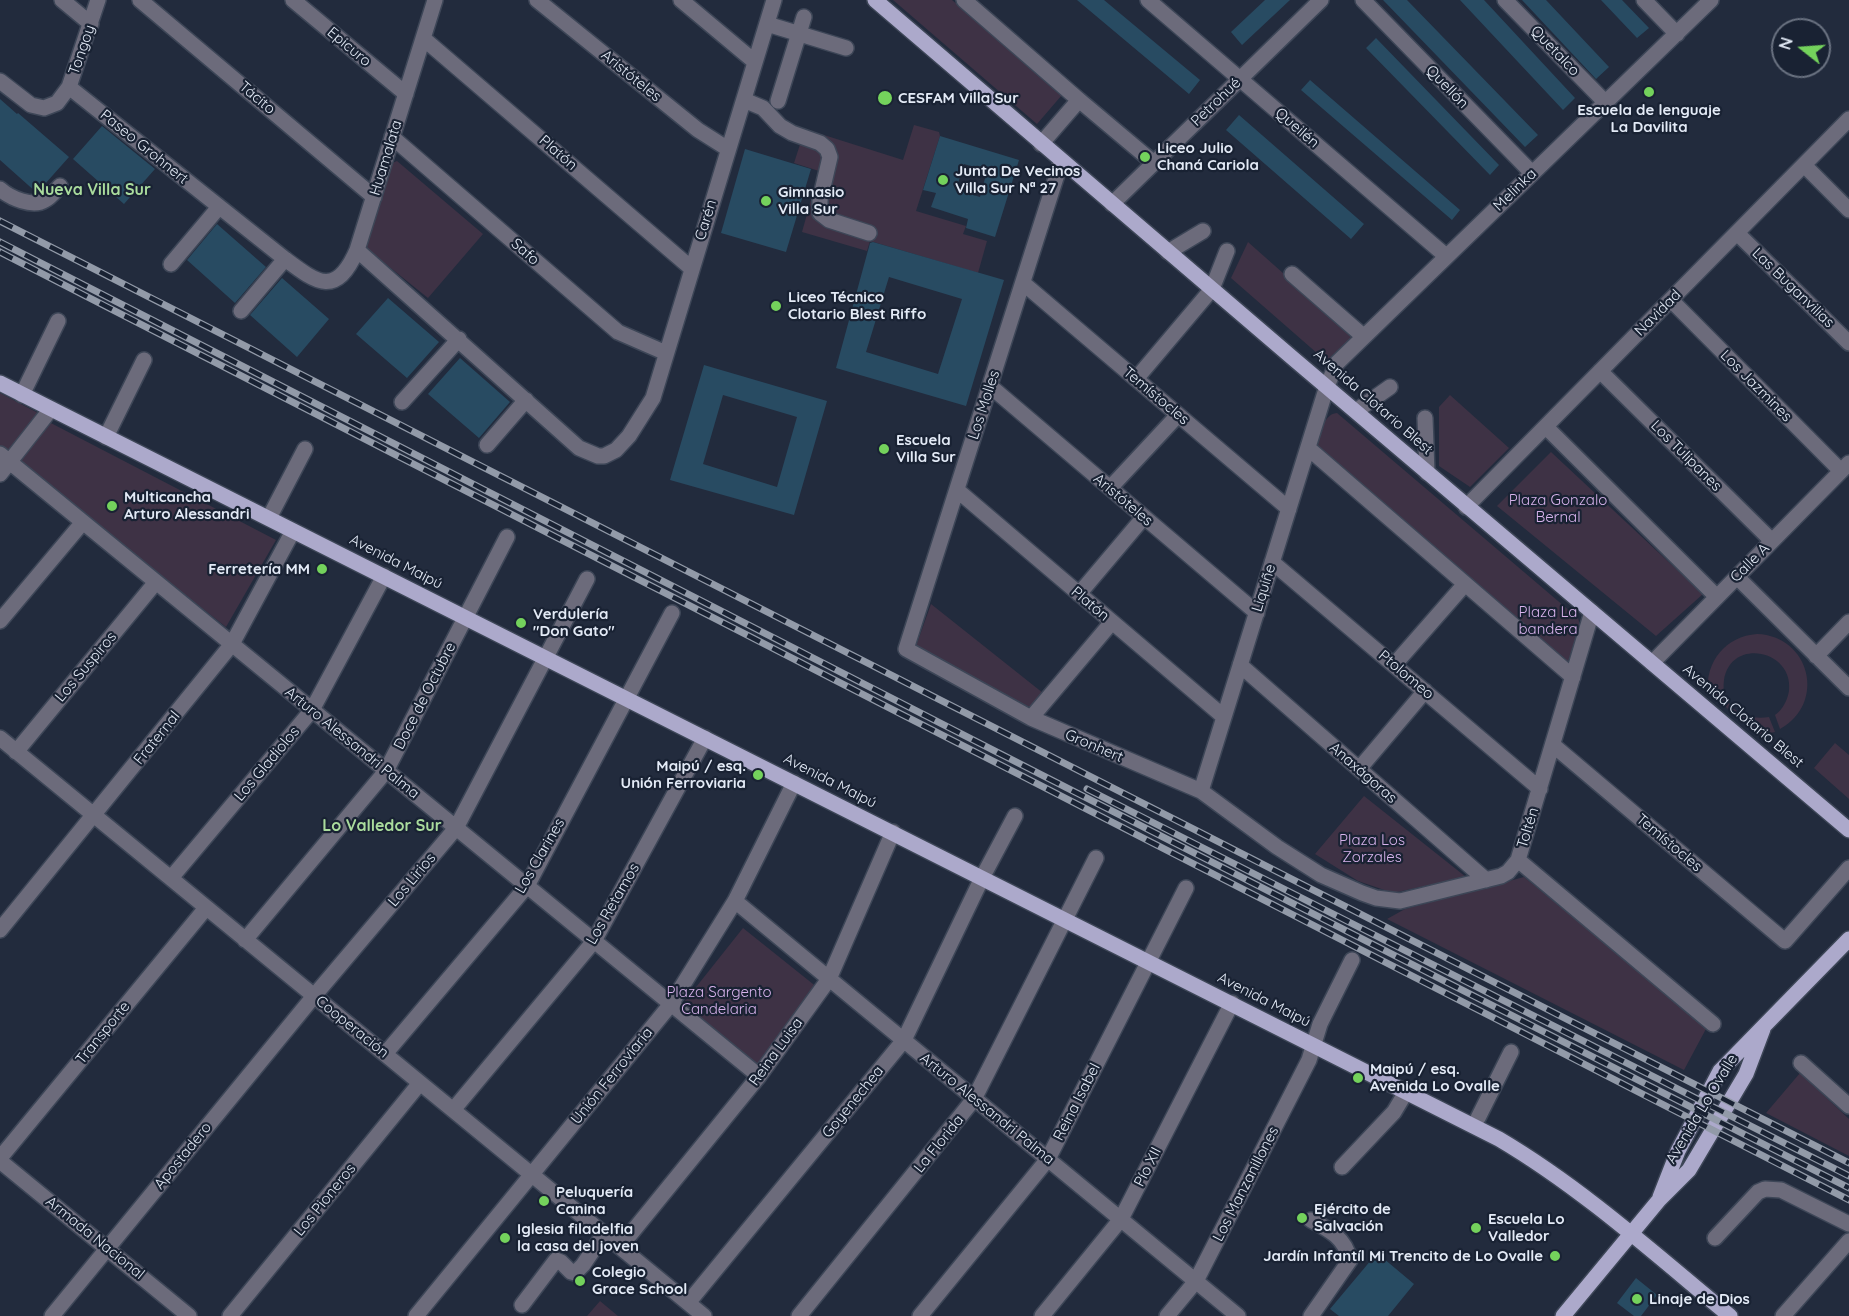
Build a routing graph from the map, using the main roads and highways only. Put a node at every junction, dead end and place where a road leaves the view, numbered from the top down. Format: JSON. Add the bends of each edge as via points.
{"nodes":[{"id":1,"x":875,"y":0,"type":"edge"},
{"id":2,"x":0,"y":384,"type":"edge"},
{"id":3,"x":1849,"y":830,"type":"edge"},
{"id":4,"x":1849,"y":939,"type":"edge"},
{"id":5,"x":1763,"y":1029,"type":"junction"},
{"id":6,"x":1659,"y":1200,"type":"junction"},
{"id":7,"x":1630,"y":1234,"type":"junction"},
{"id":8,"x":1563,"y":1316,"type":"edge"},
{"id":9,"x":1730,"y":1316,"type":"edge"}],
"edges":[{"from":1,"to":3,"type":"main road","name":"Avenida Clotario Blest"},
{"from":2,"to":7,"type":"main road","name":"Avenida Maipú","via":[[1499,1139],[1530,1157]]},
{"from":4,"to":5,"type":"main road","name":"Avenida Lo Ovalle"},
{"from":5,"to":6,"type":"main road","name":"Avenida Lo Ovalle","via":[[1746,1074],[1695,1161]]},
{"from":5,"to":6,"type":"main road","name":"Avenida Lo Ovalle","via":[[1730,1060],[1711,1085]]},
{"from":6,"to":7,"type":"main road","name":"Avenida Lo Ovalle"},
{"from":7,"to":8,"type":"main road","name":"Avenida Lo Ovalle"},
{"from":7,"to":9,"type":"main road","name":"Avenida Maipú"}]}
